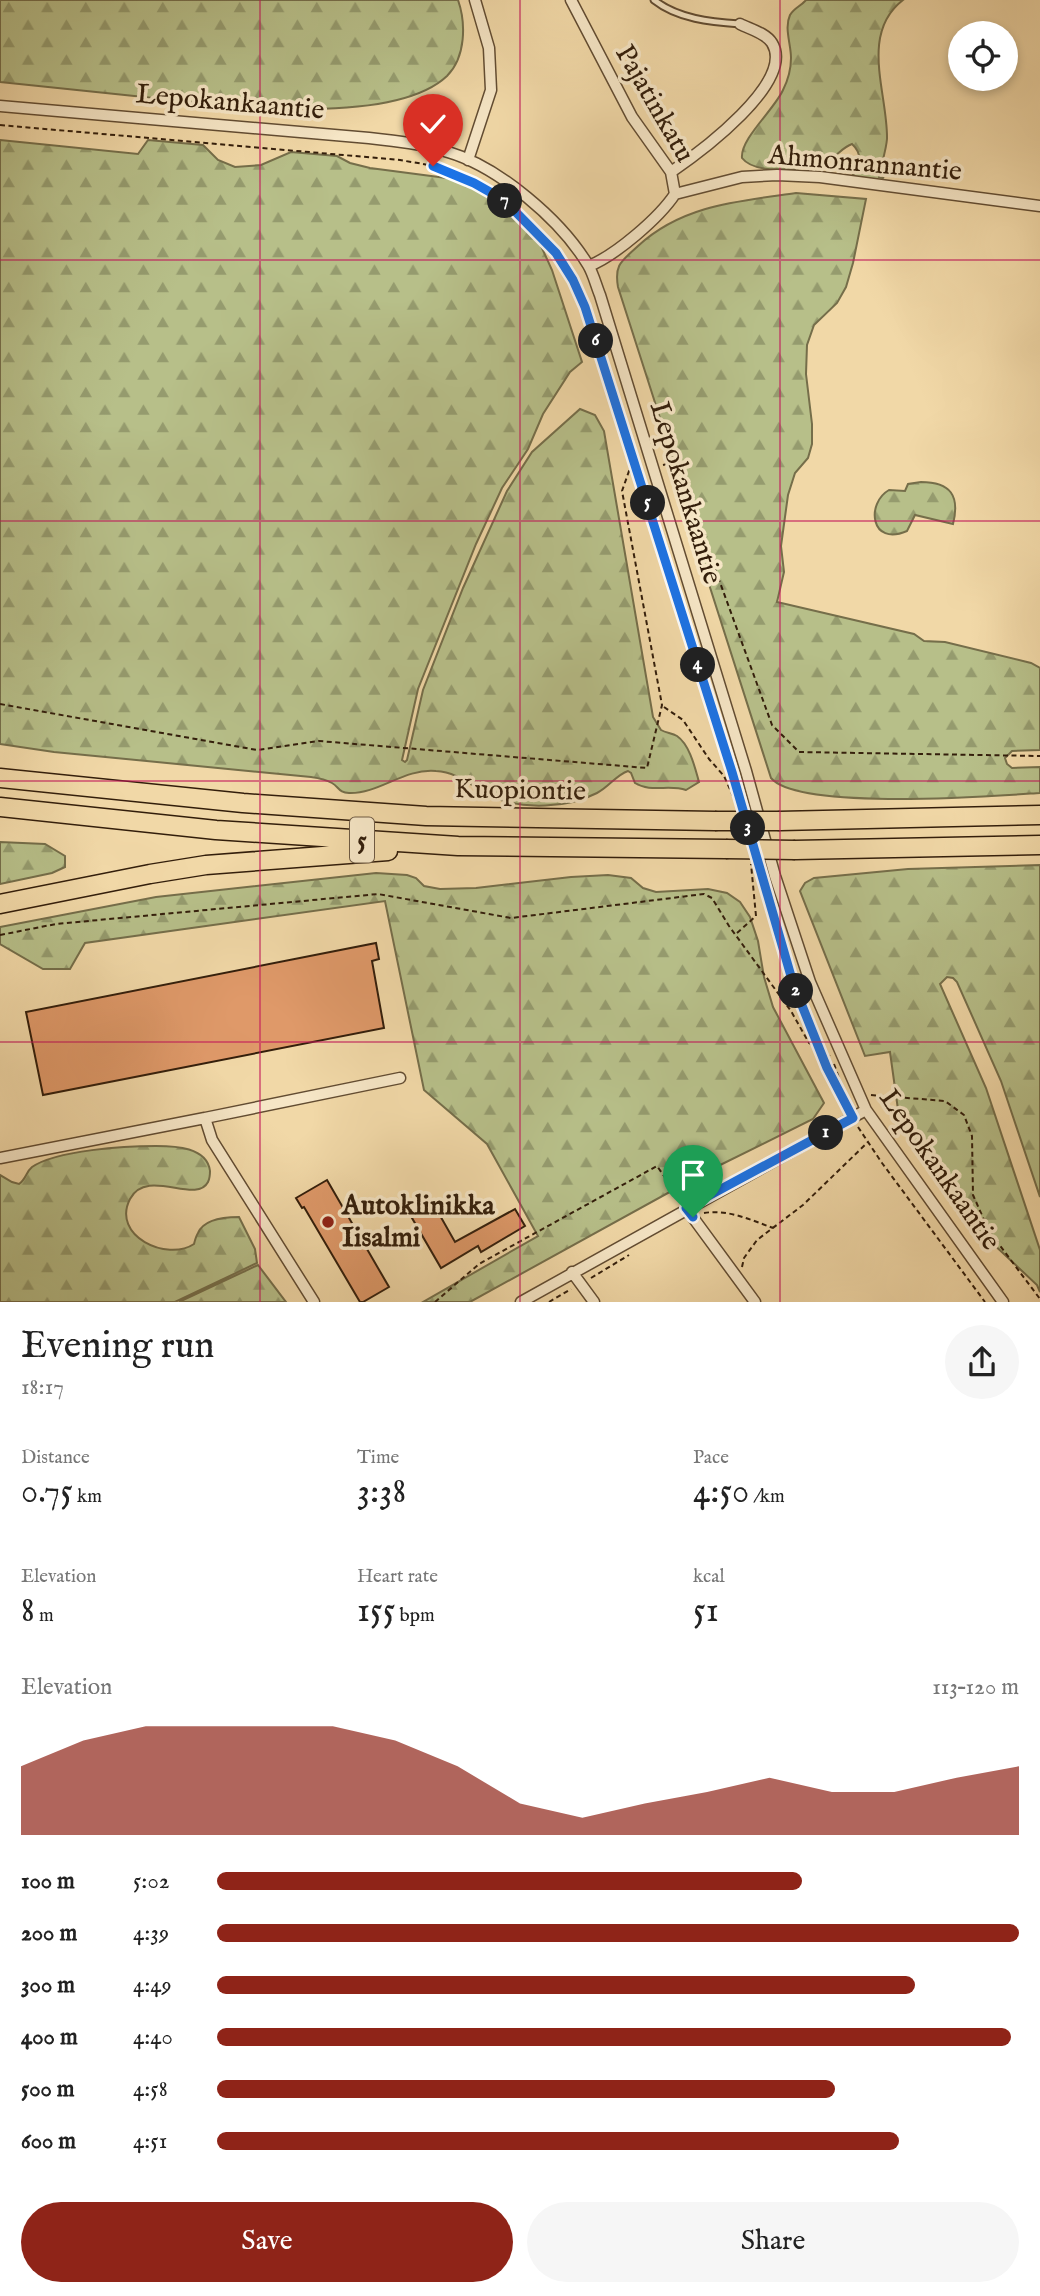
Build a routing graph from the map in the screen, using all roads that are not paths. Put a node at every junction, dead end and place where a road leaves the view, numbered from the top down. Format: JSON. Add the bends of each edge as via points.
{"nodes":[{"id":1,"x":475,"y":0,"type":"edge"},
{"id":2,"x":571,"y":0,"type":"edge"},
{"id":3,"x":654,"y":0,"type":"edge"},
{"id":4,"x":740,"y":24,"type":"joint"},
{"id":5,"x":0,"y":106,"type":"edge"},
{"id":6,"x":468,"y":160,"type":"junction"},
{"id":7,"x":671,"y":172,"type":"junction"},
{"id":8,"x":675,"y":194,"type":"junction"},
{"id":9,"x":1040,"y":206,"type":"edge"},
{"id":10,"x":589,"y":266,"type":"junction"},
{"id":11,"x":0,"y":778,"type":"edge"},
{"id":12,"x":0,"y":807,"type":"edge"},
{"id":13,"x":1040,"y":815,"type":"edge"},
{"id":14,"x":1040,"y":845,"type":"edge"},
{"id":15,"x":458,"y":846,"type":"junction"},
{"id":16,"x":0,"y":904,"type":"edge"},
{"id":17,"x":400,"y":1078,"type":"dead end"},
{"id":18,"x":866,"y":1110,"type":"junction"},
{"id":19,"x":205,"y":1118,"type":"junction"},
{"id":20,"x":0,"y":1158,"type":"edge"},
{"id":21,"x":690,"y":1213,"type":"junction"},
{"id":22,"x":572,"y":1272,"type":"junction"},
{"id":23,"x":314,"y":1302,"type":"edge"},
{"id":24,"x":521,"y":1302,"type":"edge"},
{"id":25,"x":594,"y":1302,"type":"edge"},
{"id":26,"x":755,"y":1302,"type":"edge"},
{"id":27,"x":1003,"y":1302,"type":"edge"}],
"edges":[{"from":1,"to":6,"type":"street","via":[[489,48],[491,90]]},
{"from":2,"to":7,"type":"street","name":"Pajatinkatu","via":[[632,117]]},
{"from":3,"to":4,"type":"lane","via":[[704,22]]},
{"from":4,"to":7,"type":"street","via":[[771,41],[777,61],[772,74],[760,95],[697,155]]},
{"from":5,"to":6,"type":"street","name":"Lepokankaantie","via":[[369,138],[409,143]]},
{"from":6,"to":10,"type":"street","name":"Lepokankaantie","via":[[535,203]]},
{"from":7,"to":8,"type":"street","name":"Pajatinkatu"},
{"from":8,"to":9,"type":"street","name":"Ahmonrannantie","via":[[742,177],[777,175]]},
{"from":8,"to":10,"type":"street","via":[[664,210],[602,261]]},
{"from":10,"to":18,"type":"street","name":"Lepokankaantie","via":[[775,876],[810,982]]},
{"from":11,"to":13,"type":"highway","name":"Kuopiontie","number":"5","bridge":true,"via":[[426,816],[780,821]]},
{"from":12,"to":15,"type":"highway","name":"Kuopiontie","number":"5","via":[[216,830]]},
{"from":14,"to":15,"type":"highway","name":"Kuopiontie","number":"5","bridge":true,"via":[[795,850]]},
{"from":15,"to":16,"type":"highway","via":[[206,865]]},
{"from":17,"to":19,"type":"street"},
{"from":18,"to":21,"type":"street"},
{"from":18,"to":27,"type":"street","name":"Lepokankaantie"},
{"from":19,"to":20,"type":"street"},
{"from":19,"to":23,"type":"street","via":[[212,1140]]},
{"from":21,"to":22,"type":"street"},
{"from":21,"to":26,"type":"street"},
{"from":22,"to":24,"type":"street"},
{"from":22,"to":25,"type":"street"}]}
